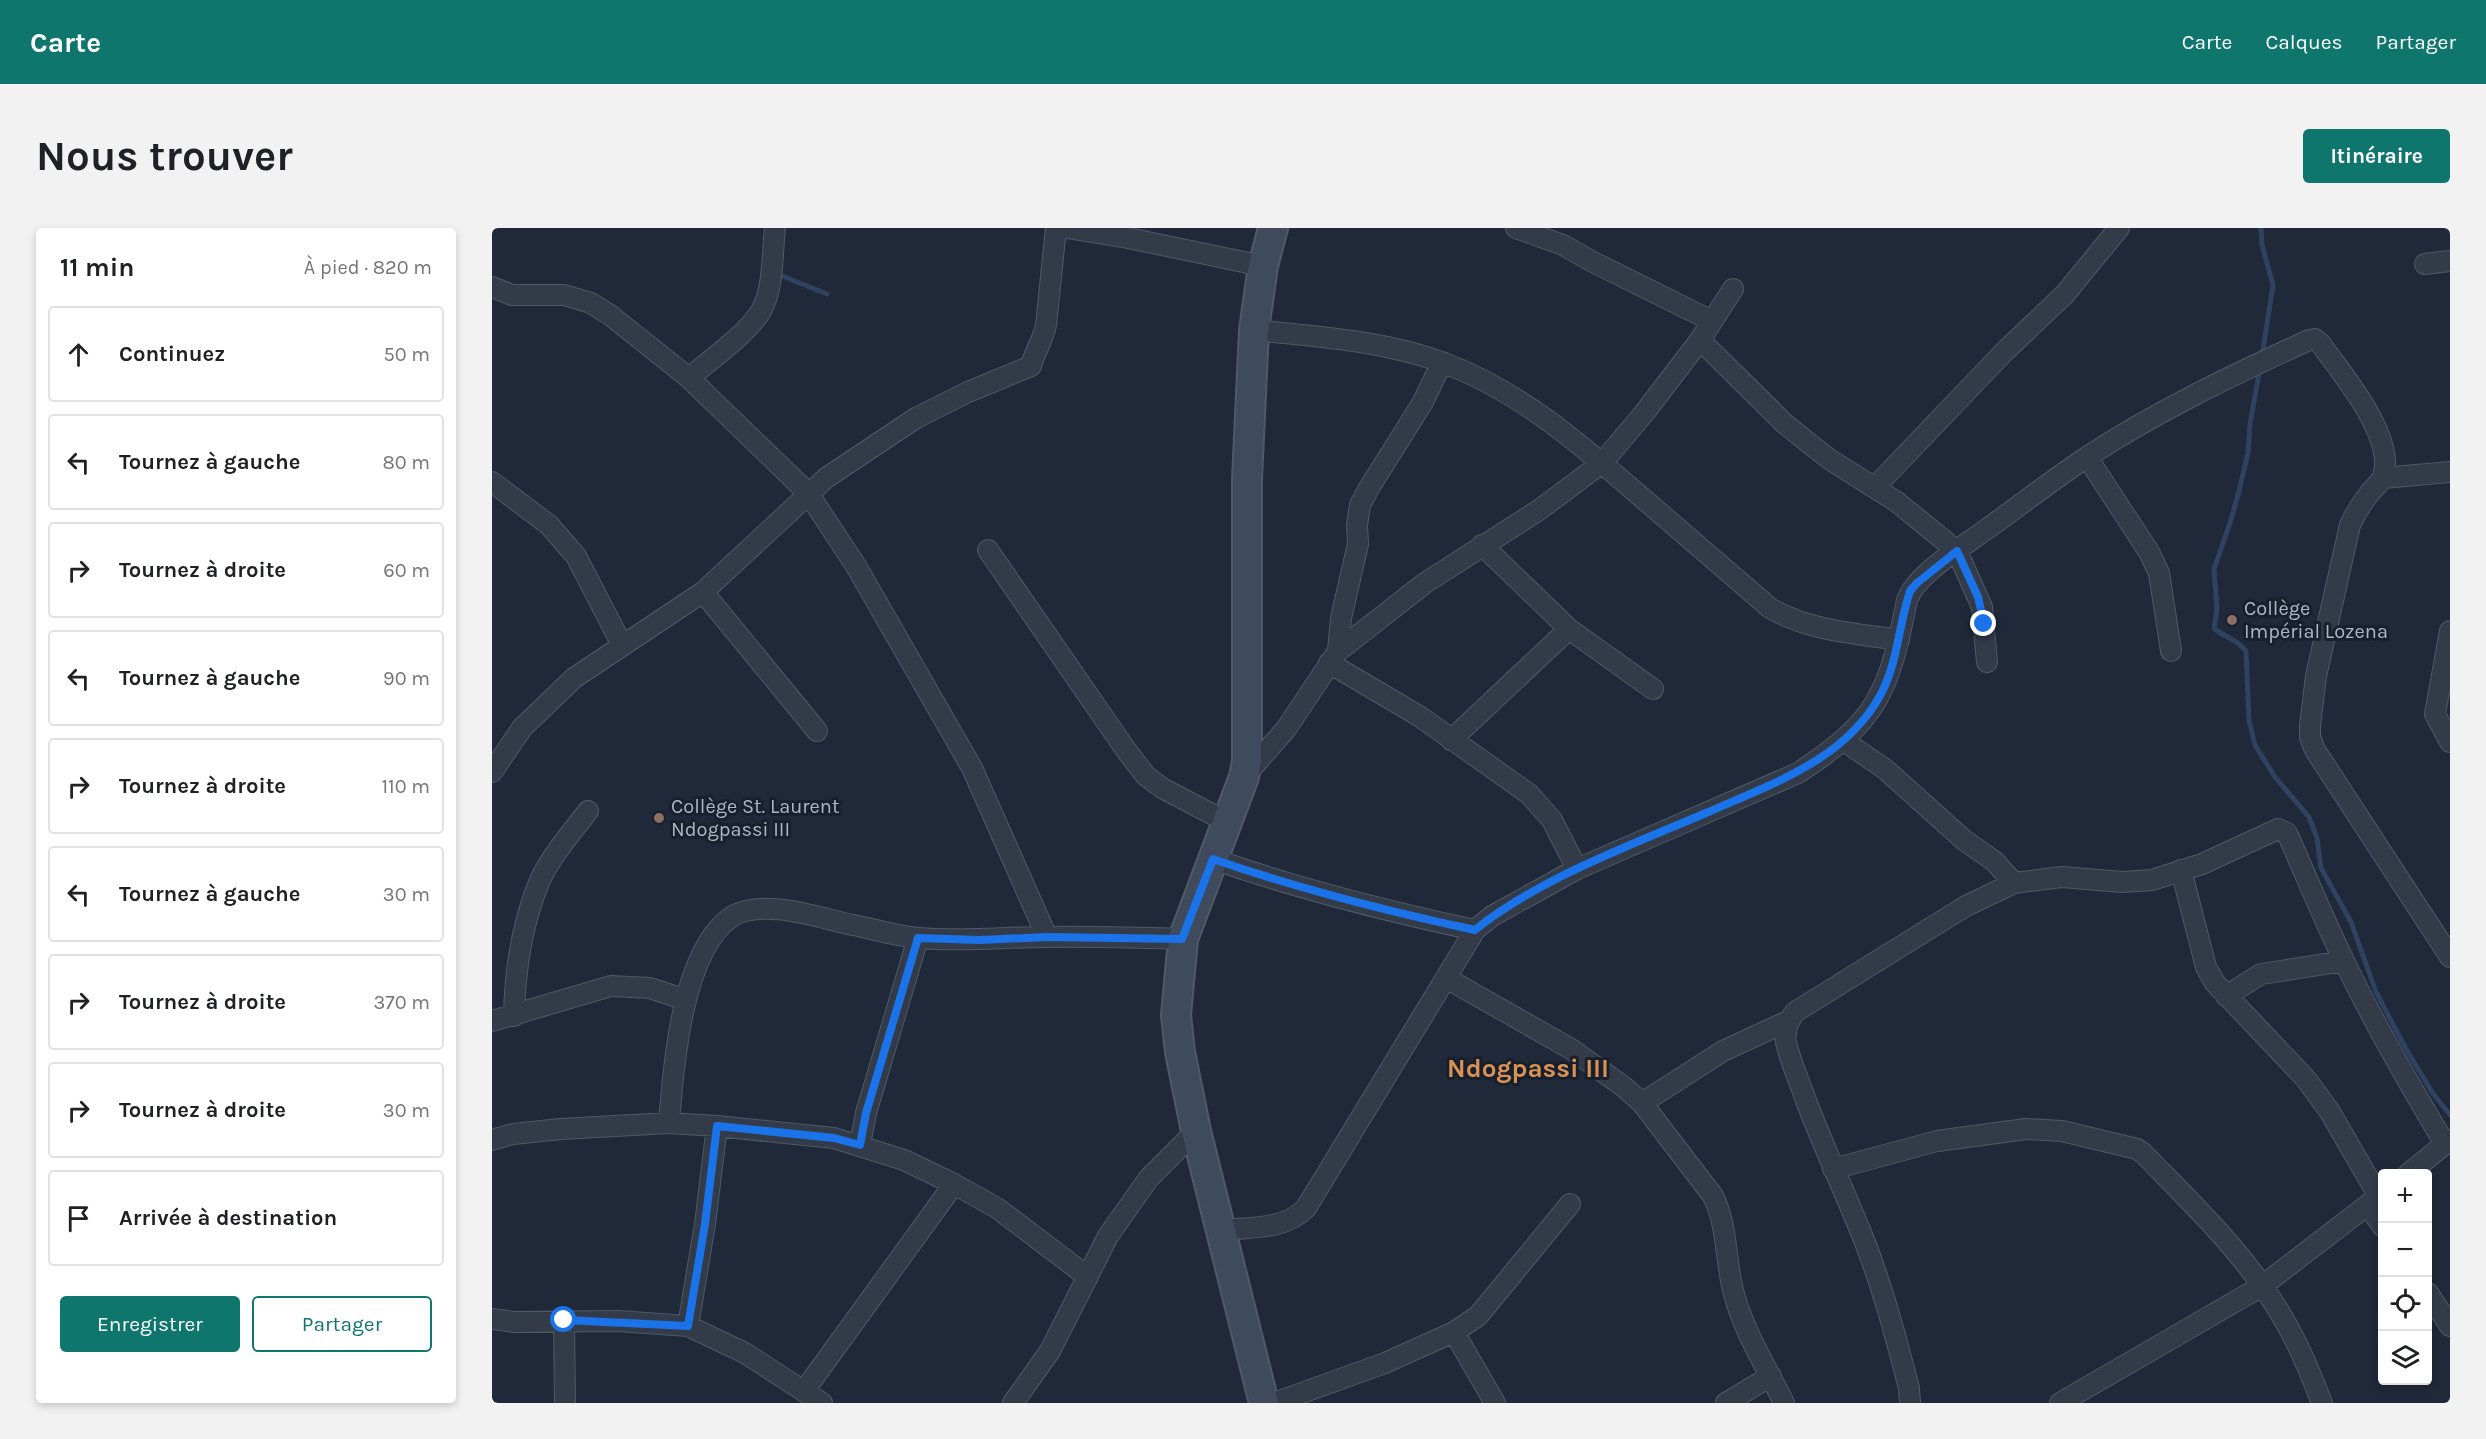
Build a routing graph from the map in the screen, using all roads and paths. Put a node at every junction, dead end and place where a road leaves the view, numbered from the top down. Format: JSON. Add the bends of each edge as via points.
{"nodes":[{"id":1,"x":775,"y":228,"type":"edge"},
{"id":2,"x":1056,"y":228,"type":"edge"},
{"id":3,"x":1067,"y":228,"type":"edge"},
{"id":4,"x":1273,"y":228,"type":"edge"},
{"id":5,"x":1516,"y":228,"type":"edge"},
{"id":6,"x":2119,"y":228,"type":"edge"},
{"id":7,"x":2450,"y":261,"type":"edge"},
{"id":8,"x":2425,"y":264,"type":"dead end"},
{"id":9,"x":1263,"y":266,"type":"junction"},
{"id":10,"x":492,"y":287,"type":"edge"},
{"id":11,"x":1733,"y":289,"type":"dead end"},
{"id":12,"x":1712,"y":321,"type":"junction"},
{"id":13,"x":1254,"y":330,"type":"junction"},
{"id":14,"x":1700,"y":340,"type":"junction"},
{"id":15,"x":1442,"y":362,"type":"junction"},
{"id":16,"x":689,"y":378,"type":"junction"},
{"id":17,"x":2087,"y":457,"type":"junction"},
{"id":18,"x":1602,"y":463,"type":"junction"},
{"id":19,"x":2450,"y":472,"type":"edge"},
{"id":20,"x":2383,"y":478,"type":"junction"},
{"id":21,"x":492,"y":482,"type":"edge"},
{"id":22,"x":1875,"y":487,"type":"junction"},
{"id":23,"x":808,"y":494,"type":"junction"},
{"id":24,"x":1482,"y":545,"type":"junction"},
{"id":25,"x":988,"y":550,"type":"dead end"},
{"id":26,"x":1957,"y":551,"type":"junction"},
{"id":27,"x":703,"y":592,"type":"junction"},
{"id":28,"x":1569,"y":629,"type":"junction"},
{"id":29,"x":2450,"y":632,"type":"edge"},
{"id":30,"x":1899,"y":640,"type":"junction"},
{"id":31,"x":622,"y":645,"type":"junction"},
{"id":32,"x":2171,"y":651,"type":"dead end"},
{"id":33,"x":1334,"y":657,"type":"junction"},
{"id":34,"x":1987,"y":662,"type":"dead end"},
{"id":35,"x":1653,"y":689,"type":"dead end"},
{"id":36,"x":817,"y":731,"type":"dead end"},
{"id":37,"x":1451,"y":740,"type":"junction"},
{"id":38,"x":1844,"y":741,"type":"junction"},
{"id":39,"x":2450,"y":742,"type":"edge"},
{"id":40,"x":492,"y":772,"type":"edge"},
{"id":41,"x":1244,"y":777,"type":"junction"},
{"id":42,"x":588,"y":811,"type":"dead end"},
{"id":43,"x":1227,"y":822,"type":"junction"},
{"id":44,"x":1213,"y":859,"type":"junction"},
{"id":45,"x":1576,"y":869,"type":"junction"},
{"id":46,"x":2181,"y":870,"type":"junction"},
{"id":47,"x":2014,"y":883,"type":"junction"},
{"id":48,"x":1475,"y":930,"type":"junction"},
{"id":49,"x":1047,"y":937,"type":"junction"},
{"id":50,"x":918,"y":938,"type":"junction"},
{"id":51,"x":1182,"y":939,"type":"junction"},
{"id":52,"x":2450,"y":957,"type":"edge"},
{"id":53,"x":2344,"y":962,"type":"junction"},
{"id":54,"x":1446,"y":978,"type":"junction"},
{"id":55,"x":2226,"y":996,"type":"junction"},
{"id":56,"x":686,"y":1000,"type":"junction"},
{"id":57,"x":514,"y":1016,"type":"junction"},
{"id":58,"x":492,"y":1021,"type":"edge"},
{"id":59,"x":1788,"y":1021,"type":"junction"},
{"id":60,"x":1642,"y":1103,"type":"junction"},
{"id":61,"x":669,"y":1123,"type":"junction"},
{"id":62,"x":717,"y":1126,"type":"junction"},
{"id":63,"x":1196,"y":1131,"type":"junction"},
{"id":64,"x":492,"y":1140,"type":"edge"},
{"id":65,"x":2447,"y":1142,"type":"edge"},
{"id":66,"x":860,"y":1145,"type":"junction"},
{"id":67,"x":1833,"y":1169,"type":"junction"},
{"id":68,"x":2413,"y":1169,"type":"edge"},
{"id":69,"x":954,"y":1184,"type":"junction"},
{"id":70,"x":2376,"y":1199,"type":"edge"},
{"id":71,"x":1570,"y":1204,"type":"dead end"},
{"id":72,"x":2381,"y":1223,"type":"edge"},
{"id":73,"x":1222,"y":1230,"type":"junction"},
{"id":74,"x":1088,"y":1277,"type":"junction"},
{"id":75,"x":2262,"y":1286,"type":"junction"},
{"id":76,"x":2432,"y":1300,"type":"edge"},
{"id":77,"x":492,"y":1319,"type":"edge"},
{"id":78,"x":564,"y":1320,"type":"junction"},
{"id":79,"x":688,"y":1326,"type":"junction"},
{"id":80,"x":2450,"y":1326,"type":"edge"},
{"id":81,"x":1454,"y":1332,"type":"junction"},
{"id":82,"x":1771,"y":1376,"type":"junction"},
{"id":83,"x":804,"y":1391,"type":"junction"},
{"id":84,"x":565,"y":1403,"type":"edge"},
{"id":85,"x":822,"y":1403,"type":"edge"},
{"id":86,"x":1013,"y":1403,"type":"edge"},
{"id":87,"x":1264,"y":1403,"type":"edge"},
{"id":88,"x":1274,"y":1403,"type":"edge"},
{"id":89,"x":1495,"y":1403,"type":"edge"},
{"id":90,"x":1726,"y":1403,"type":"edge"},
{"id":91,"x":1784,"y":1403,"type":"edge"},
{"id":92,"x":1910,"y":1403,"type":"edge"},
{"id":93,"x":2060,"y":1403,"type":"edge"},
{"id":94,"x":2322,"y":1403,"type":"edge"}],
"edges":[{"from":1,"to":16,"type":"street","via":[[762,310]]},
{"from":2,"to":23,"type":"street","via":[[1046,325],[1031,366],[916,418]]},
{"from":3,"to":9,"type":"street"},
{"from":4,"to":9,"type":"main road"},
{"from":5,"to":12,"type":"street","via":[[1563,245]]},
{"from":6,"to":22,"type":"street","via":[[2065,294]]},
{"from":7,"to":8,"type":"street"},
{"from":9,"to":13,"type":"main road"},
{"from":10,"to":16,"type":"street","via":[[512,295],[564,295],[591,303]]},
{"from":11,"to":12,"type":"street"},
{"from":12,"to":14,"type":"street"},
{"from":13,"to":15,"type":"street","via":[[1374,343]]},
{"from":13,"to":41,"type":"main road","via":[[1247,480],[1248,747]]},
{"from":14,"to":18,"type":"street"},
{"from":14,"to":22,"type":"street","via":[[1785,424],[1829,459]]},
{"from":15,"to":18,"type":"street","via":[[1536,410]]},
{"from":15,"to":33,"type":"street","via":[[1423,402],[1360,505],[1358,544]]},
{"from":16,"to":23,"type":"street"},
{"from":17,"to":20,"type":"street","via":[[2223,379],[2315,339],[2382,440],[2386,458]]},
{"from":17,"to":26,"type":"street"},
{"from":17,"to":32,"type":"street","via":[[2159,573]]},
{"from":18,"to":24,"type":"street","via":[[1539,510]]},
{"from":18,"to":30,"type":"street","via":[[1770,608],[1792,621]]},
{"from":19,"to":20,"type":"street"},
{"from":20,"to":52,"type":"street","via":[[2363,501],[2350,525],[2316,676],[2310,737]]},
{"from":21,"to":31,"type":"street","via":[[549,525],[576,556]]},
{"from":22,"to":26,"type":"street"},
{"from":23,"to":27,"type":"street"},
{"from":23,"to":49,"type":"street","via":[[856,566],[972,768]]},
{"from":24,"to":28,"type":"street"},
{"from":24,"to":33,"type":"street","via":[[1425,583]]},
{"from":25,"to":43,"type":"street","via":[[1146,776],[1185,802]]},
{"from":26,"to":30,"type":"street","via":[[1910,591]]},
{"from":26,"to":34,"type":"street","via":[[1982,607]]},
{"from":27,"to":31,"type":"street"},
{"from":27,"to":36,"type":"street"},
{"from":28,"to":35,"type":"street"},
{"from":28,"to":37,"type":"street"},
{"from":29,"to":39,"type":"street","via":[[2435,714]]},
{"from":30,"to":38,"type":"street","via":[[1882,692]]},
{"from":31,"to":40,"type":"street","via":[[574,678],[522,728]]},
{"from":33,"to":37,"type":"street"},
{"from":33,"to":41,"type":"street","via":[[1286,729]]},
{"from":37,"to":45,"type":"street","via":[[1542,806]]},
{"from":38,"to":45,"type":"street","via":[[1798,773]]},
{"from":38,"to":47,"type":"street","via":[[1885,769],[1964,840],[1994,861]]},
{"from":41,"to":43,"type":"main road"},
{"from":42,"to":57,"type":"street","via":[[562,844],[537,889],[524,928],[514,983]]},
{"from":43,"to":44,"type":"main road"},
{"from":44,"to":48,"type":"street","via":[[1352,903]]},
{"from":44,"to":51,"type":"main road"},
{"from":45,"to":48,"type":"street","via":[[1492,916]]},
{"from":46,"to":47,"type":"street","via":[[2152,880],[2122,882],[2062,876]]},
{"from":46,"to":53,"type":"street","via":[[2283,829]]},
{"from":46,"to":55,"type":"street","via":[[2206,967]]},
{"from":47,"to":59,"type":"street","via":[[1966,906],[1795,1012]]},
{"from":48,"to":54,"type":"street"},
{"from":49,"to":50,"type":"street"},
{"from":49,"to":51,"type":"street"},
{"from":50,"to":56,"type":"street","via":[[784,910],[753,908],[732,917],[714,935],[699,962]]},
{"from":50,"to":66,"type":"street"},
{"from":51,"to":63,"type":"main road","via":[[1176,1015]]},
{"from":53,"to":55,"type":"street","via":[[2261,974]]},
{"from":53,"to":65,"type":"street","via":[[2403,1075]]},
{"from":54,"to":60,"type":"street","via":[[1571,1049]]},
{"from":54,"to":73,"type":"street","via":[[1306,1208],[1285,1223]]},
{"from":55,"to":70,"type":"street","via":[[2306,1079],[2330,1113]]},
{"from":56,"to":57,"type":"street","via":[[650,988],[612,986]]},
{"from":56,"to":61,"type":"street","via":[[673,1062]]},
{"from":57,"to":58,"type":"street"},
{"from":59,"to":60,"type":"street","via":[[1723,1051]]},
{"from":59,"to":67,"type":"street","via":[[1786,1042]]},
{"from":60,"to":82,"type":"street","via":[[1713,1196],[1720,1211],[1739,1313]]},
{"from":61,"to":62,"type":"street"},
{"from":61,"to":64,"type":"street","via":[[561,1129]]},
{"from":62,"to":66,"type":"street","via":[[834,1138]]},
{"from":62,"to":79,"type":"street"},
{"from":63,"to":73,"type":"main road"},
{"from":63,"to":74,"type":"street","via":[[1149,1178],[1108,1236]]},
{"from":65,"to":68,"type":"street"},
{"from":66,"to":69,"type":"street","via":[[904,1160]]},
{"from":67,"to":75,"type":"street","via":[[1937,1141],[2026,1129],[2062,1131],[2128,1147],[2143,1153],[2207,1219]]},
{"from":67,"to":92,"type":"street","via":[[1885,1295]]},
{"from":69,"to":74,"type":"street","via":[[997,1208]]},
{"from":69,"to":83,"type":"street"},
{"from":70,"to":72,"type":"street"},
{"from":70,"to":75,"type":"street"},
{"from":71,"to":81,"type":"street","via":[[1478,1316]]},
{"from":73,"to":87,"type":"main road"},
{"from":74,"to":86,"type":"street","via":[[1050,1351]]},
{"from":75,"to":93,"type":"street"},
{"from":75,"to":94,"type":"street","via":[[2306,1361]]},
{"from":76,"to":80,"type":"street"},
{"from":77,"to":78,"type":"street"},
{"from":78,"to":79,"type":"street"},
{"from":78,"to":84,"type":"street"},
{"from":79,"to":83,"type":"street","via":[[745,1353]]},
{"from":81,"to":88,"type":"street","via":[[1384,1363]]},
{"from":81,"to":89,"type":"street"},
{"from":82,"to":90,"type":"street"},
{"from":82,"to":91,"type":"street"},
{"from":83,"to":85,"type":"street"}]}
